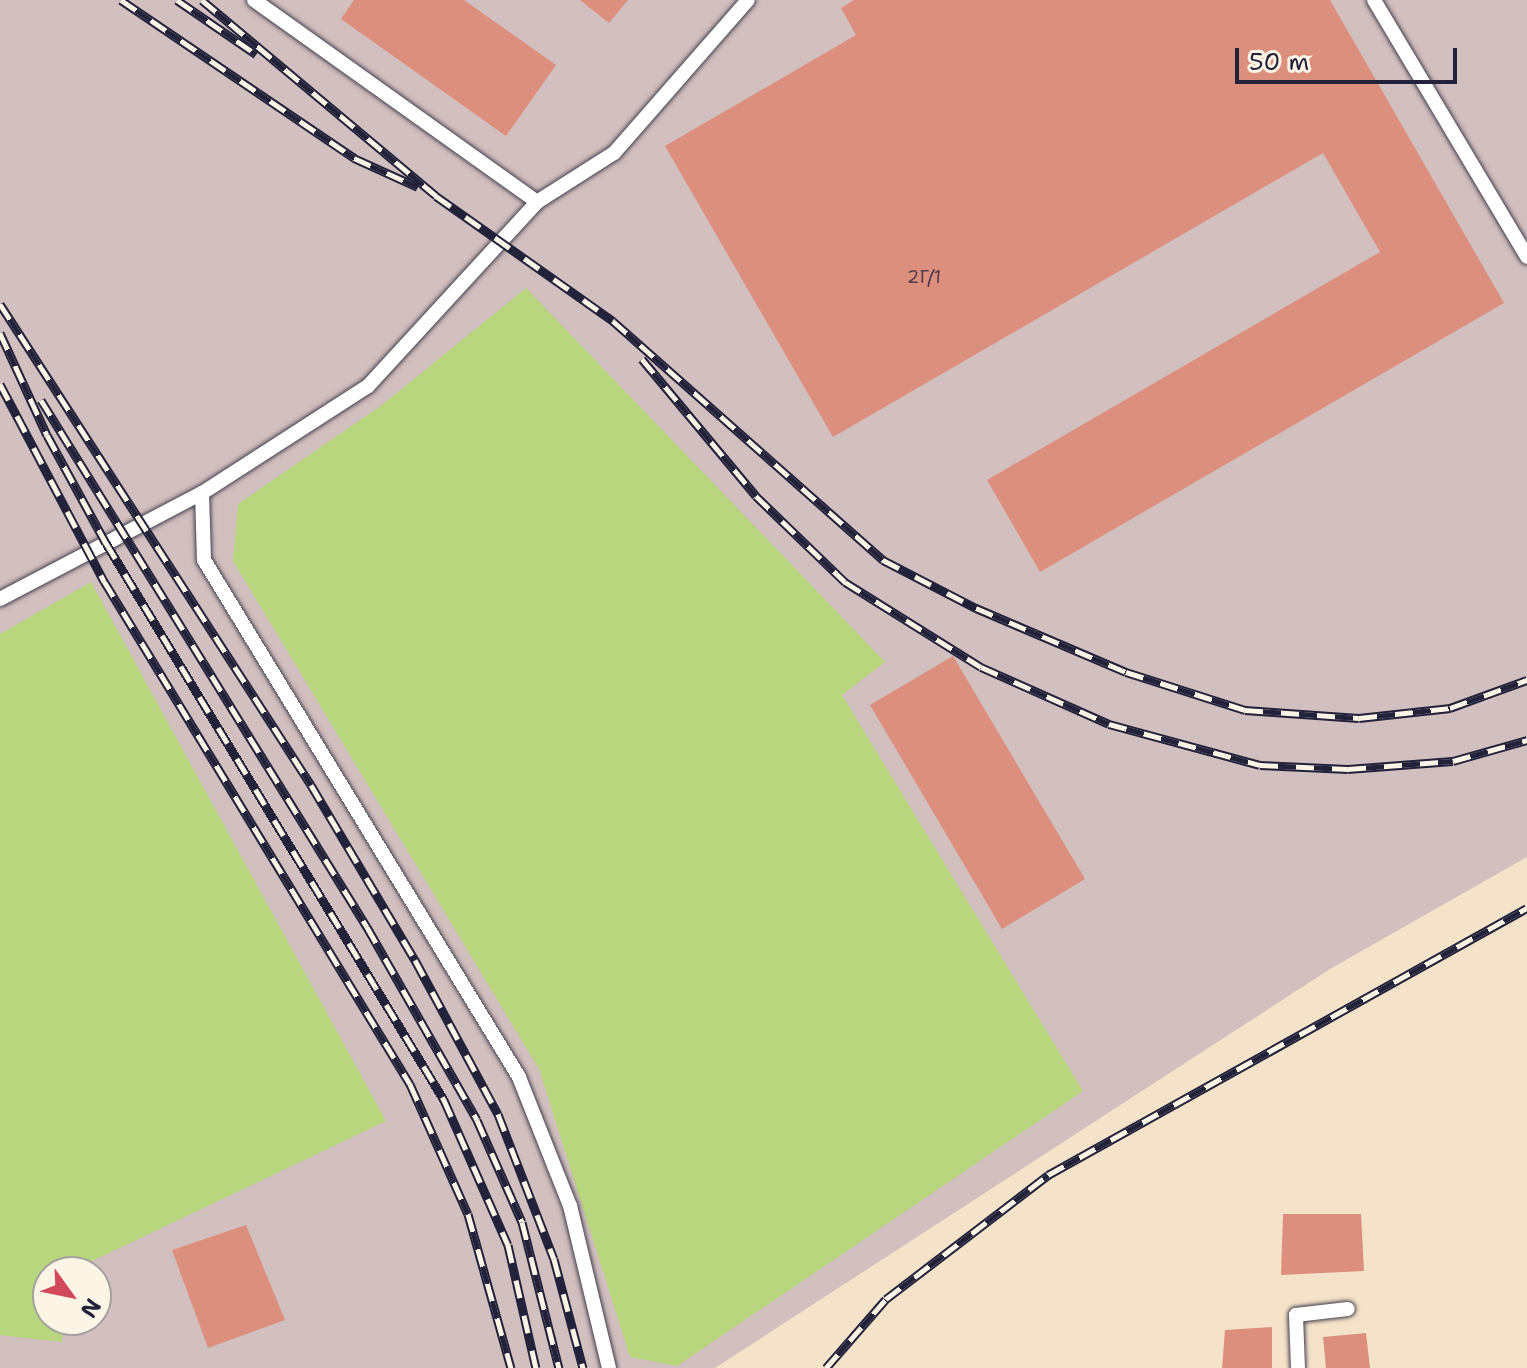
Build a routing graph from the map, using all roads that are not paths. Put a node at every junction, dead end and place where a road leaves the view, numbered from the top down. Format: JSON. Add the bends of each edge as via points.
{"nodes":[{"id":1,"x":254,"y":0,"type":"edge"},
{"id":2,"x":748,"y":0,"type":"edge"},
{"id":3,"x":1374,"y":0,"type":"edge"},
{"id":4,"x":537,"y":202,"type":"junction"},
{"id":5,"x":1527,"y":257,"type":"edge"},
{"id":6,"x":202,"y":493,"type":"junction"},
{"id":7,"x":0,"y":599,"type":"edge"},
{"id":8,"x":1348,"y":1309,"type":"dead end"},
{"id":9,"x":609,"y":1368,"type":"edge"},
{"id":10,"x":1298,"y":1368,"type":"edge"}],
"edges":[{"from":1,"to":4,"type":"lane"},
{"from":2,"to":4,"type":"lane","via":[[614,153]]},
{"from":3,"to":5,"type":"lane"},
{"from":4,"to":6,"type":"lane","via":[[368,386]]},
{"from":6,"to":7,"type":"lane"},
{"from":6,"to":9,"type":"lane","via":[[204,560],[519,1077],[570,1206]]},
{"from":8,"to":10,"type":"lane","via":[[1296,1315]]}]}
